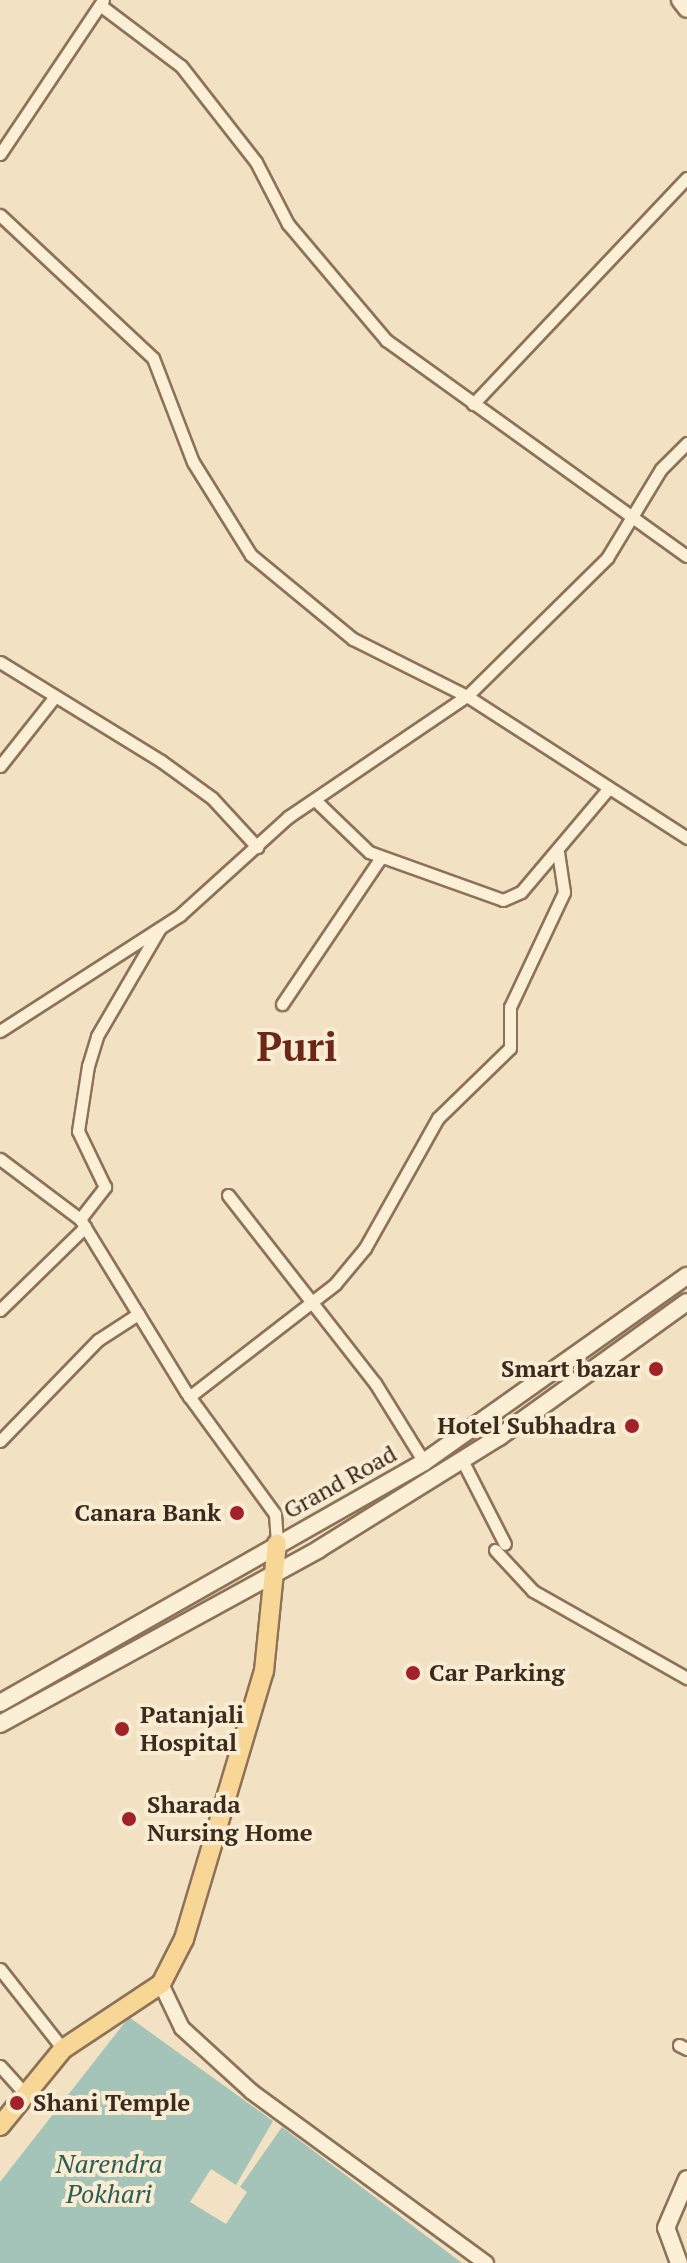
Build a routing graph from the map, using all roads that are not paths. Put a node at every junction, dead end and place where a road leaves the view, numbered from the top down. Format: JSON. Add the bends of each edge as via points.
{"nodes":[{"id":1,"x":680,"y":0,"type":"edge"},
{"id":2,"x":101,"y":2,"type":"edge"},
{"id":3,"x":687,"y":9,"type":"edge"},
{"id":4,"x":0,"y":154,"type":"edge"},
{"id":5,"x":687,"y":178,"type":"edge"},
{"id":6,"x":0,"y":215,"type":"edge"},
{"id":7,"x":473,"y":404,"type":"junction"},
{"id":8,"x":687,"y":443,"type":"edge"},
{"id":9,"x":627,"y":518,"type":"junction"},
{"id":10,"x":687,"y":556,"type":"edge"},
{"id":11,"x":0,"y":662,"type":"edge"},
{"id":12,"x":467,"y":696,"type":"junction"},
{"id":13,"x":53,"y":699,"type":"junction"},
{"id":14,"x":0,"y":766,"type":"edge"},
{"id":15,"x":609,"y":788,"type":"junction"},
{"id":16,"x":315,"y":800,"type":"junction"},
{"id":17,"x":687,"y":838,"type":"edge"},
{"id":18,"x":257,"y":847,"type":"junction"},
{"id":19,"x":558,"y":852,"type":"junction"},
{"id":20,"x":381,"y":857,"type":"junction"},
{"id":21,"x":160,"y":928,"type":"junction"},
{"id":22,"x":282,"y":1004,"type":"dead end"},
{"id":23,"x":0,"y":1031,"type":"edge"},
{"id":24,"x":0,"y":1159,"type":"edge"},
{"id":25,"x":228,"y":1195,"type":"dead end"},
{"id":26,"x":82,"y":1223,"type":"junction"},
{"id":27,"x":687,"y":1276,"type":"edge"},
{"id":28,"x":687,"y":1302,"type":"edge"},
{"id":29,"x":311,"y":1306,"type":"junction"},
{"id":30,"x":0,"y":1310,"type":"edge"},
{"id":31,"x":138,"y":1314,"type":"junction"},
{"id":32,"x":189,"y":1397,"type":"junction"},
{"id":33,"x":0,"y":1441,"type":"edge"},
{"id":34,"x":462,"y":1460,"type":"junction"},
{"id":35,"x":424,"y":1462,"type":"junction"},
{"id":36,"x":277,"y":1544,"type":"junction"},
{"id":37,"x":273,"y":1573,"type":"junction"},
{"id":38,"x":687,"y":1678,"type":"edge"},
{"id":39,"x":0,"y":1703,"type":"edge"},
{"id":40,"x":0,"y":1724,"type":"edge"},
{"id":41,"x":0,"y":1969,"type":"edge"},
{"id":42,"x":161,"y":1984,"type":"junction"},
{"id":43,"x":63,"y":2049,"type":"junction"},
{"id":44,"x":0,"y":2066,"type":"edge"},
{"id":45,"x":26,"y":2095,"type":"junction"},
{"id":46,"x":0,"y":2126,"type":"edge"},
{"id":47,"x":687,"y":2179,"type":"edge"},
{"id":48,"x":486,"y":2263,"type":"edge"},
{"id":49,"x":679,"y":2263,"type":"edge"}],
"edges":[{"from":1,"to":3,"type":"main road"},
{"from":2,"to":4,"type":"street"},
{"from":2,"to":7,"type":"street","via":[[181,66],[256,162],[288,224],[386,340]]},
{"from":5,"to":7,"type":"street"},
{"from":6,"to":12,"type":"street","via":[[153,358],[193,462],[251,555],[353,639]]},
{"from":7,"to":9,"type":"street"},
{"from":8,"to":9,"type":"street"},
{"from":9,"to":10,"type":"street"},
{"from":9,"to":12,"type":"street","via":[[607,558]]},
{"from":11,"to":13,"type":"street"},
{"from":12,"to":15,"type":"street"},
{"from":12,"to":16,"type":"street"},
{"from":13,"to":14,"type":"street"},
{"from":13,"to":18,"type":"street","via":[[67,699],[161,761],[212,798]]},
{"from":15,"to":17,"type":"street"},
{"from":15,"to":19,"type":"street"},
{"from":16,"to":18,"type":"street"},
{"from":16,"to":20,"type":"street"},
{"from":18,"to":21,"type":"street"},
{"from":19,"to":20,"type":"street","via":[[521,892],[503,900]]},
{"from":19,"to":29,"type":"street","via":[[564,892],[510,1007],[510,1048],[451,1101],[365,1248]]},
{"from":20,"to":22,"type":"street"},
{"from":21,"to":23,"type":"street"},
{"from":21,"to":26,"type":"street","via":[[97,1036],[88,1066],[78,1131],[105,1187]]},
{"from":24,"to":26,"type":"street"},
{"from":25,"to":29,"type":"street"},
{"from":26,"to":30,"type":"street"},
{"from":26,"to":31,"type":"street"},
{"from":27,"to":35,"type":"main road","name":"Grand Road"},
{"from":28,"to":34,"type":"main road","name":"Grand Road"},
{"from":29,"to":32,"type":"street"},
{"from":29,"to":35,"type":"street","via":[[375,1383]]},
{"from":31,"to":32,"type":"street"},
{"from":31,"to":33,"type":"street","via":[[98,1340]]},
{"from":32,"to":36,"type":"street","via":[[275,1514]]},
{"from":34,"to":37,"type":"main road","name":"Grand Road"},
{"from":34,"to":38,"type":"street","via":[[500,1547],[533,1591]]},
{"from":35,"to":36,"type":"main road","name":"Grand Road"},
{"from":36,"to":37,"type":"main road"},
{"from":36,"to":39,"type":"main road","name":"Grand Road"},
{"from":37,"to":40,"type":"main road","name":"Grand Road"},
{"from":37,"to":42,"type":"main road","via":[[264,1671],[238,1776],[203,1888]]},
{"from":41,"to":43,"type":"street"},
{"from":42,"to":43,"type":"main road"},
{"from":42,"to":48,"type":"street","via":[[182,2028],[252,2092]]},
{"from":43,"to":45,"type":"main road"},
{"from":44,"to":45,"type":"street"},
{"from":45,"to":46,"type":"main road"},
{"from":47,"to":49,"type":"main road","via":[[666,2228]]}]}
